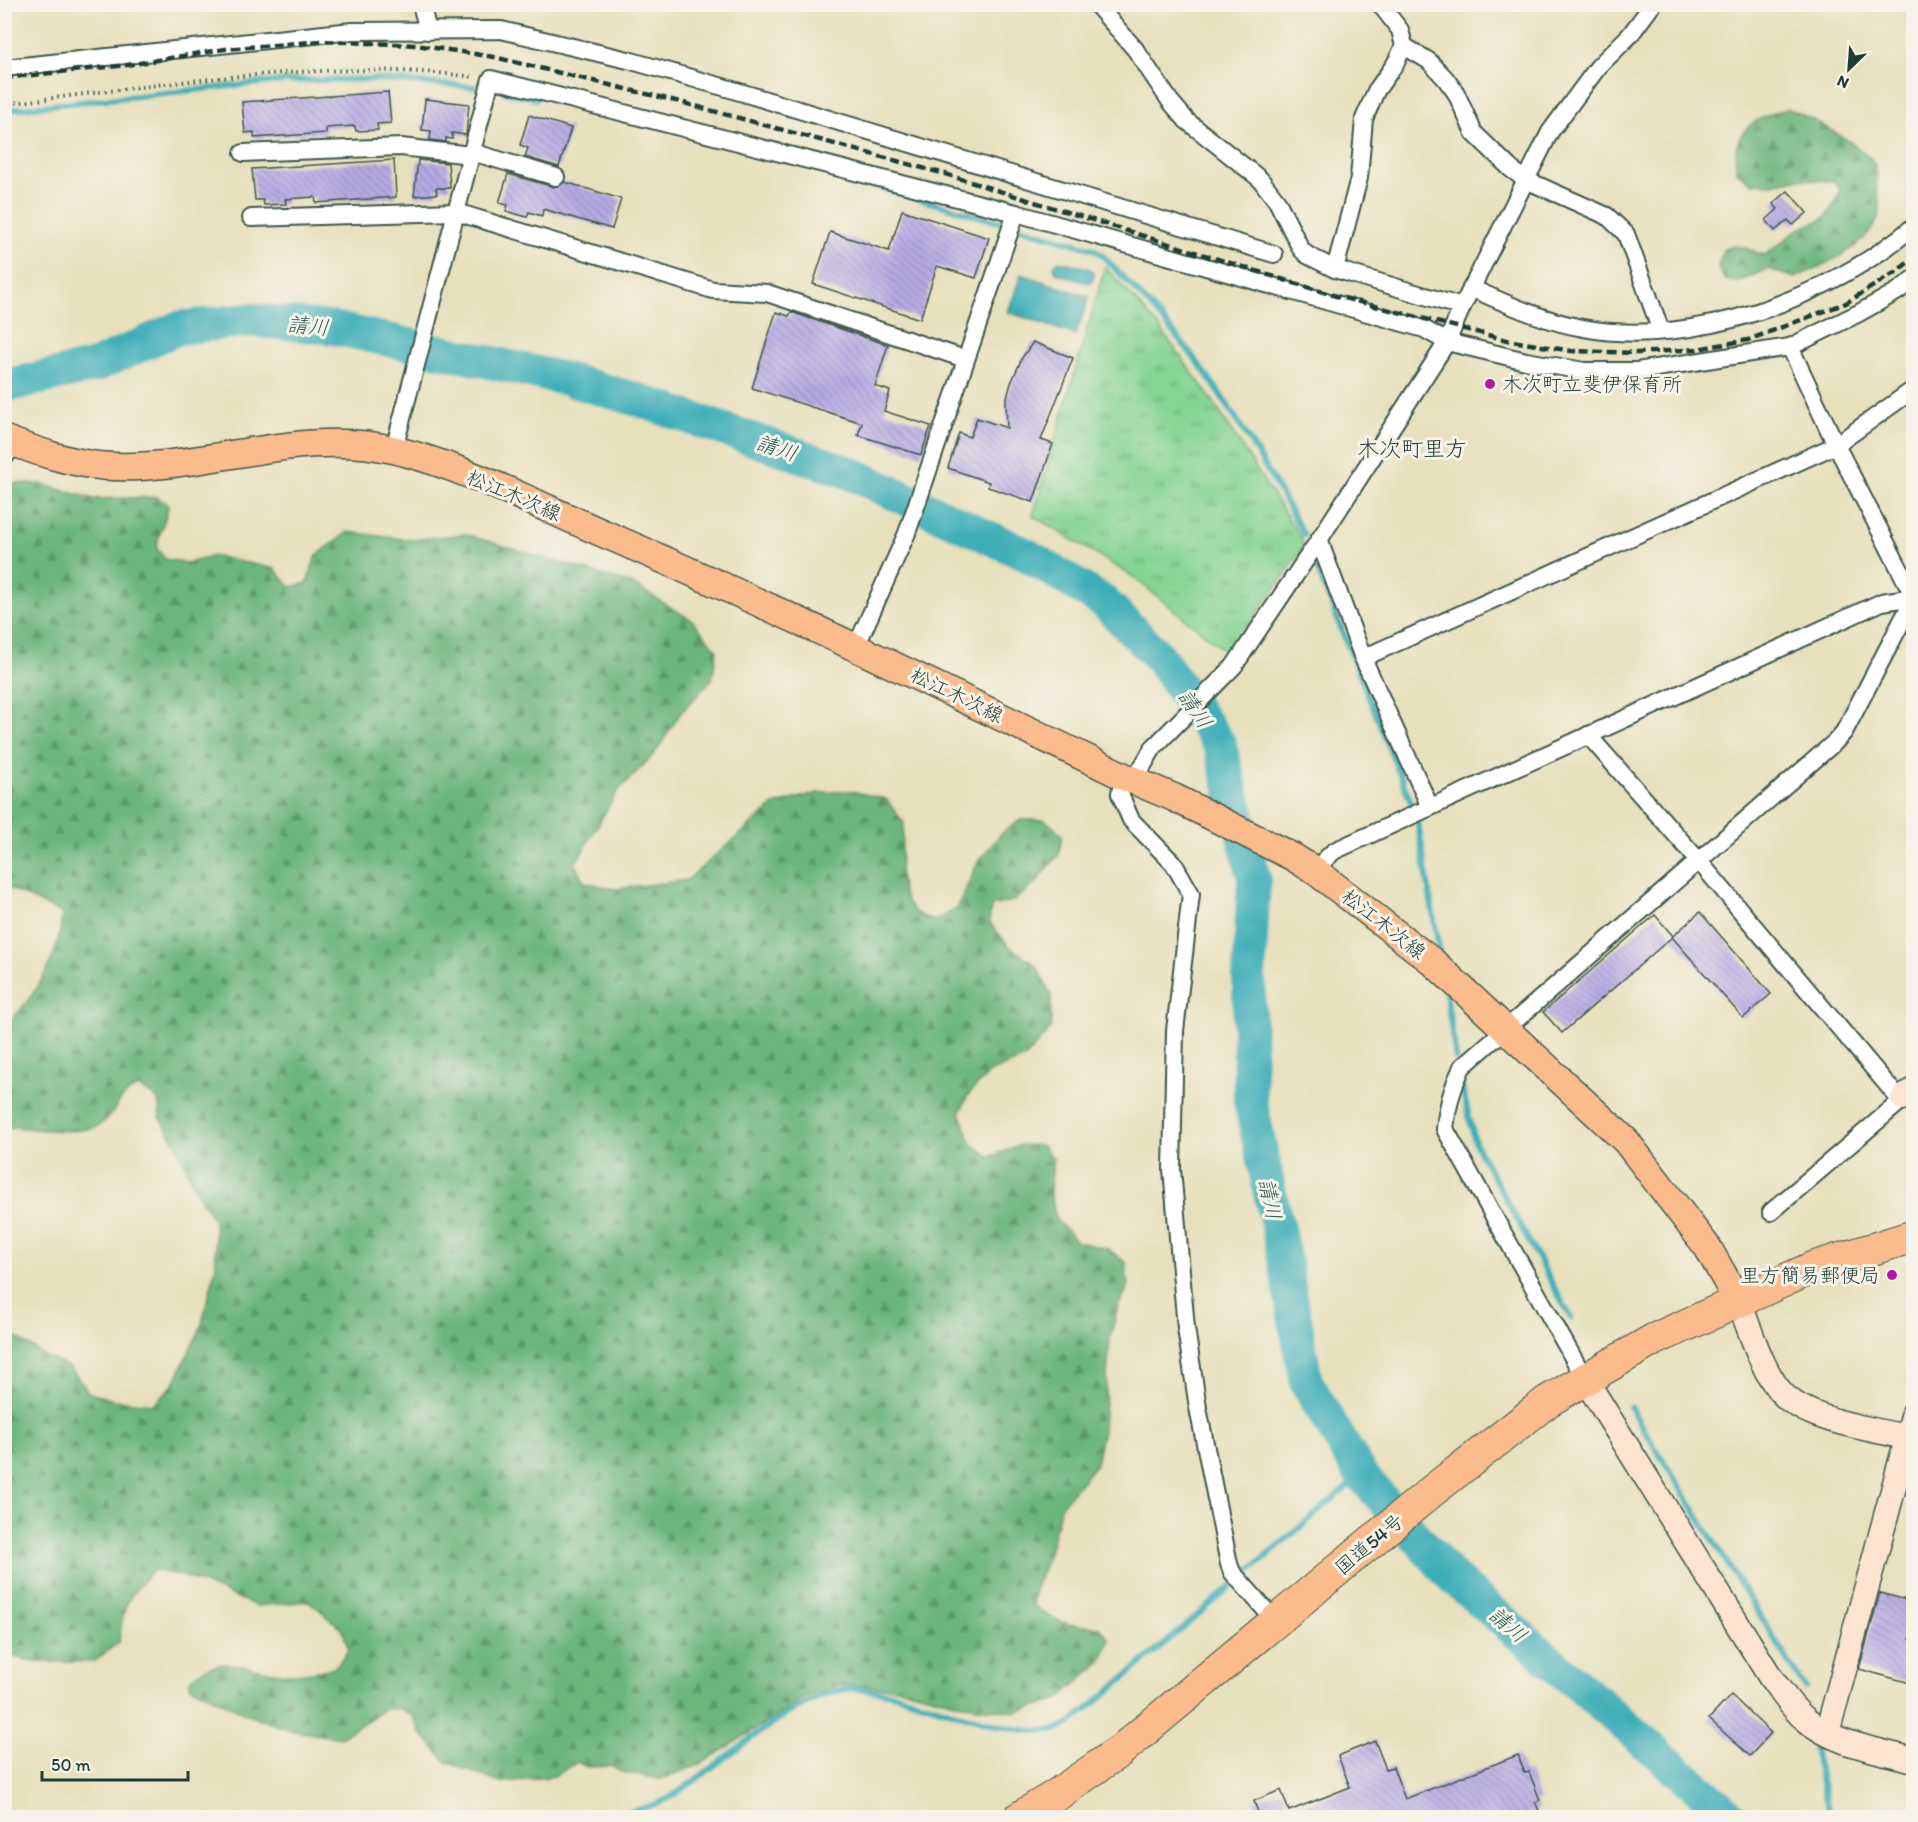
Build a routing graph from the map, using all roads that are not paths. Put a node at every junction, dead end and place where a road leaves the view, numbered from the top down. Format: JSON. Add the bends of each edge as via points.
{"nodes":[{"id":1,"x":422,"y":4,"type":"edge"},
{"id":2,"x":1096,"y":4,"type":"edge"},
{"id":3,"x":1653,"y":4,"type":"edge"},
{"id":4,"x":1386,"y":6,"type":"edge"},
{"id":5,"x":428,"y":31,"type":"junction"},
{"id":6,"x":1404,"y":46,"type":"junction"},
{"id":7,"x":4,"y":68,"type":"edge"},
{"id":8,"x":243,"y":153,"type":"dead end"},
{"id":9,"x":472,"y":154,"type":"junction"},
{"id":10,"x":556,"y":177,"type":"dead end"},
{"id":11,"x":1526,"y":180,"type":"junction"},
{"id":12,"x":456,"y":212,"type":"junction"},
{"id":13,"x":251,"y":218,"type":"dead end"},
{"id":14,"x":1013,"y":222,"type":"junction"},
{"id":15,"x":1914,"y":226,"type":"edge"},
{"id":16,"x":1274,"y":254,"type":"dead end"},
{"id":17,"x":1335,"y":268,"type":"junction"},
{"id":18,"x":1914,"y":279,"type":"edge"},
{"id":19,"x":1471,"y":288,"type":"junction"},
{"id":20,"x":1462,"y":307,"type":"junction"},
{"id":21,"x":1661,"y":331,"type":"junction"},
{"id":22,"x":1448,"y":342,"type":"junction"},
{"id":23,"x":1790,"y":347,"type":"junction"},
{"id":24,"x":965,"y":359,"type":"junction"},
{"id":25,"x":1914,"y":389,"type":"edge"},
{"id":26,"x":1836,"y":445,"type":"junction"},
{"id":27,"x":8,"y":447,"type":"edge"},
{"id":28,"x":394,"y":449,"type":"junction"},
{"id":29,"x":1319,"y":540,"type":"junction"},
{"id":30,"x":1914,"y":597,"type":"edge"},
{"id":31,"x":856,"y":647,"type":"junction"},
{"id":32,"x":1362,"y":658,"type":"junction"},
{"id":33,"x":1588,"y":735,"type":"junction"},
{"id":34,"x":1129,"y":779,"type":"junction"},
{"id":35,"x":1430,"y":807,"type":"junction"},
{"id":36,"x":1698,"y":860,"type":"junction"},
{"id":37,"x":1303,"y":864,"type":"junction"},
{"id":38,"x":1506,"y":1028,"type":"junction"},
{"id":39,"x":1906,"y":1096,"type":"edge"},
{"id":40,"x":1771,"y":1212,"type":"dead end"},
{"id":41,"x":1914,"y":1236,"type":"edge"},
{"id":42,"x":1914,"y":1254,"type":"edge"},
{"id":43,"x":1739,"y":1303,"type":"junction"},
{"id":44,"x":1585,"y":1378,"type":"junction"},
{"id":45,"x":1914,"y":1413,"type":"edge"},
{"id":46,"x":1910,"y":1438,"type":"edge"},
{"id":47,"x":1277,"y":1623,"type":"junction"},
{"id":48,"x":1827,"y":1733,"type":"junction"},
{"id":49,"x":1914,"y":1760,"type":"edge"},
{"id":50,"x":1019,"y":1818,"type":"edge"}],
"edges":[{"from":1,"to":5,"type":"street"},
{"from":2,"to":17,"type":"street","via":[[1135,49],[1187,122],[1260,179],[1277,201],[1301,249]]},
{"from":3,"to":11,"type":"street","via":[[1570,101]]},
{"from":4,"to":6,"type":"street"},
{"from":5,"to":7,"type":"street","via":[[352,31]]},
{"from":5,"to":16,"type":"street","via":[[501,30],[628,60]]},
{"from":6,"to":11,"type":"street","via":[[1429,61],[1445,78],[1474,134]]},
{"from":6,"to":17,"type":"street","via":[[1364,119],[1359,178]]},
{"from":8,"to":9,"type":"street","via":[[401,147]]},
{"from":9,"to":10,"type":"street"},
{"from":9,"to":12,"type":"street"},
{"from":9,"to":14,"type":"street","via":[[491,80]]},
{"from":11,"to":19,"type":"street"},
{"from":11,"to":21,"type":"street","via":[[1617,223],[1626,234]]},
{"from":12,"to":13,"type":"street"},
{"from":12,"to":24,"type":"street","via":[[713,290],[767,293]]},
{"from":12,"to":28,"type":"street"},
{"from":14,"to":22,"type":"street","via":[[1424,329]]},
{"from":14,"to":24,"type":"street"},
{"from":15,"to":21,"type":"street","via":[[1838,279],[1781,305],[1720,322]]},
{"from":17,"to":20,"type":"street"},
{"from":18,"to":23,"type":"street","via":[[1859,313]]},
{"from":19,"to":20,"type":"street"},
{"from":19,"to":21,"type":"street","via":[[1528,313],[1584,328]]},
{"from":20,"to":22,"type":"street"},
{"from":22,"to":23,"type":"street","via":[[1584,371],[1637,371]]},
{"from":22,"to":29,"type":"street"},
{"from":23,"to":26,"type":"street"},
{"from":24,"to":31,"type":"street","via":[[907,533]]},
{"from":25,"to":26,"type":"street"},
{"from":26,"to":30,"type":"street"},
{"from":26,"to":32,"type":"street"},
{"from":27,"to":28,"type":"main road","name":"松江木次線","via":[[103,466],[185,461],[302,444]]},
{"from":28,"to":31,"type":"main road","name":"松江木次線","via":[[469,475]]},
{"from":29,"to":32,"type":"street"},
{"from":29,"to":34,"type":"street","via":[[1223,679],[1153,748]]},
{"from":30,"to":33,"type":"street","via":[[1882,602]]},
{"from":30,"to":36,"type":"street","via":[[1839,737]]},
{"from":31,"to":34,"type":"main road","name":"松江木次線"},
{"from":32,"to":35,"type":"street"},
{"from":33,"to":35,"type":"street"},
{"from":33,"to":36,"type":"street"},
{"from":34,"to":37,"type":"main road","name":"松江木次線","via":[[1175,798]]},
{"from":34,"to":47,"type":"street","via":[[1120,794],[1131,820],[1174,864],[1191,894],[1175,1031],[1172,1169],[1193,1374],[1232,1572]]},
{"from":35,"to":37,"type":"street"},
{"from":36,"to":38,"type":"street"},
{"from":36,"to":39,"type":"street"},
{"from":37,"to":38,"type":"main road","name":"松江木次線","via":[[1442,971]]},
{"from":38,"to":43,"type":"main road","name":"松江木次線","via":[[1626,1141],[1708,1248]]},
{"from":38,"to":44,"type":"street","via":[[1462,1067],[1446,1107],[1445,1129]]},
{"from":39,"to":40,"type":"street"},
{"from":41,"to":43,"type":"highway","name":"国道54号","via":[[1812,1268]]},
{"from":42,"to":43,"type":"highway","name":"国道54号","via":[[1814,1286]]},
{"from":43,"to":44,"type":"highway","name":"国道54号","via":[[1653,1340]]},
{"from":43,"to":46,"type":"street","via":[[1771,1377],[1796,1405],[1820,1416]]},
{"from":44,"to":47,"type":"highway","name":"国道54号","via":[[1510,1429],[1432,1491]]},
{"from":44,"to":48,"type":"street","via":[[1771,1678],[1802,1717]]},
{"from":45,"to":46,"type":"street"},
{"from":46,"to":48,"type":"street"},
{"from":47,"to":50,"type":"highway","name":"国道54号","via":[[1119,1751]]},
{"from":48,"to":49,"type":"street"}]}
